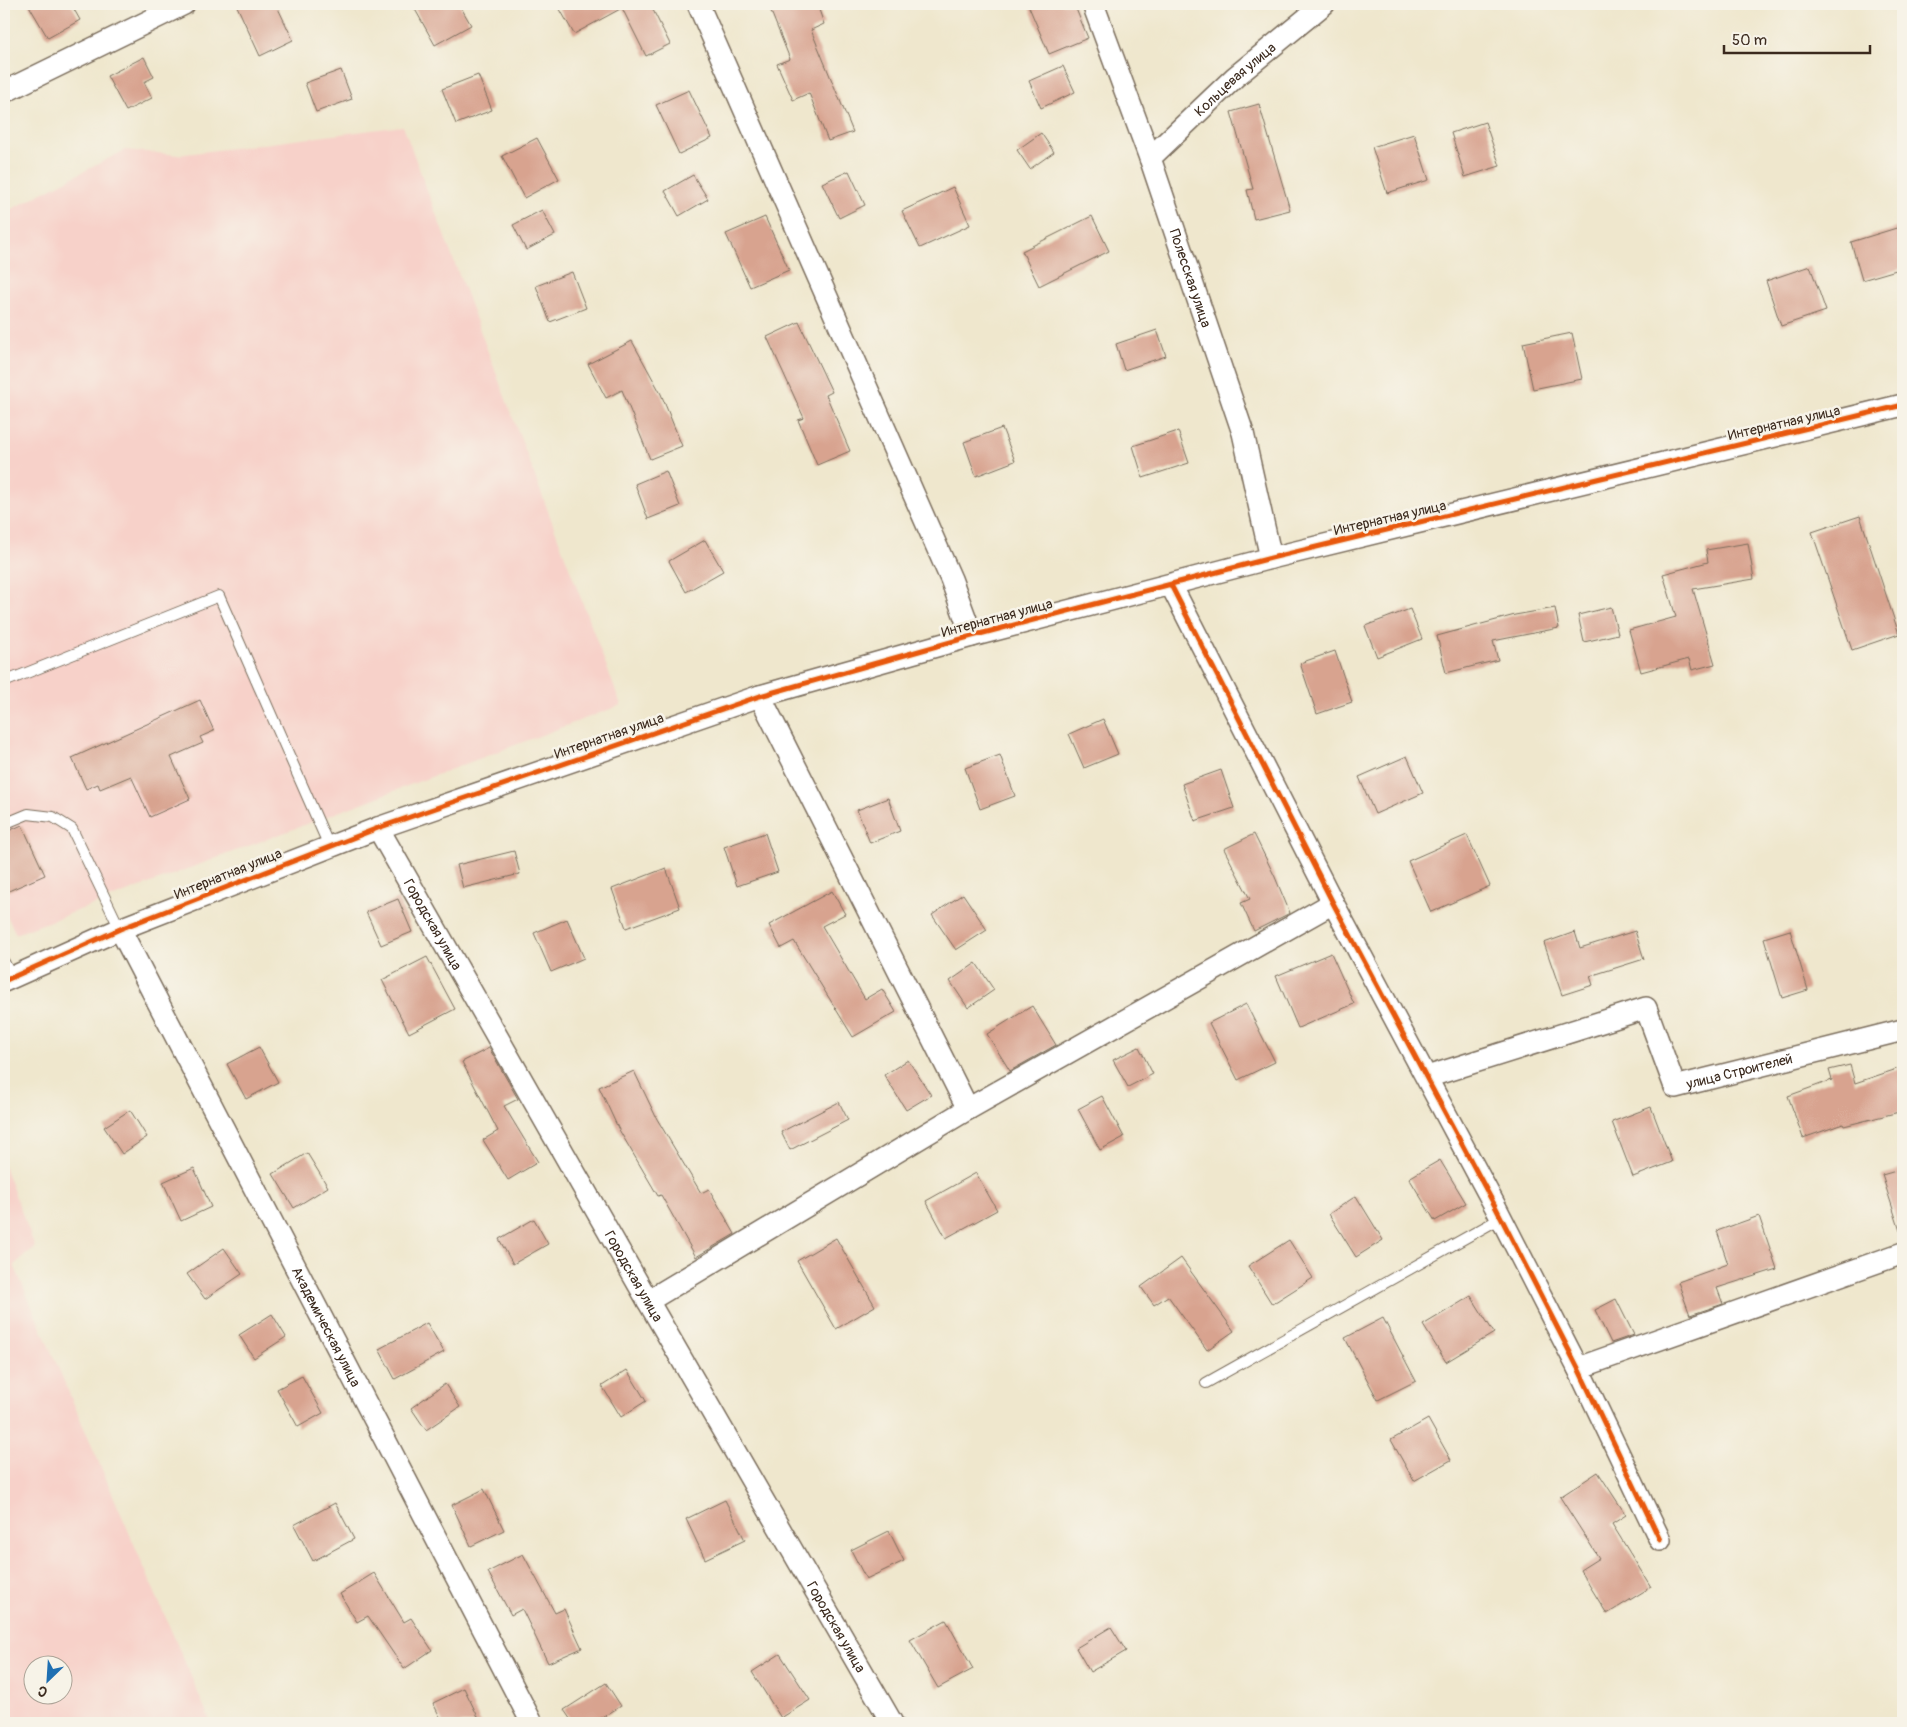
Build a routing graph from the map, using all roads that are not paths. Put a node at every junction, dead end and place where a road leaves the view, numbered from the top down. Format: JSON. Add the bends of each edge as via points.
{"nodes":[{"id":1,"x":184,"y":4,"type":"edge"},
{"id":2,"x":698,"y":4,"type":"edge"},
{"id":3,"x":1093,"y":4,"type":"edge"},
{"id":4,"x":1324,"y":4,"type":"edge"},
{"id":5,"x":4,"y":92,"type":"edge"},
{"id":6,"x":1150,"y":158,"type":"junction"},
{"id":7,"x":1903,"y":405,"type":"edge"},
{"id":8,"x":1271,"y":558,"type":"junction"},
{"id":9,"x":1171,"y":585,"type":"junction"},
{"id":10,"x":972,"y":636,"type":"junction"},
{"id":11,"x":4,"y":682,"type":"edge"},
{"id":12,"x":760,"y":696,"type":"junction"},
{"id":13,"x":4,"y":824,"type":"edge"},
{"id":14,"x":378,"y":828,"type":"junction"},
{"id":15,"x":329,"y":846,"type":"junction"},
{"id":16,"x":1333,"y":902,"type":"junction"},
{"id":17,"x":120,"y":929,"type":"junction"},
{"id":18,"x":7,"y":973,"type":"edge"},
{"id":19,"x":1903,"y":1030,"type":"edge"},
{"id":20,"x":1427,"y":1077,"type":"junction"},
{"id":21,"x":968,"y":1109,"type":"junction"},
{"id":22,"x":1501,"y":1218,"type":"junction"},
{"id":23,"x":1903,"y":1253,"type":"edge"},
{"id":24,"x":648,"y":1301,"type":"junction"},
{"id":25,"x":1578,"y":1368,"type":"junction"},
{"id":26,"x":1206,"y":1382,"type":"dead end"},
{"id":27,"x":1660,"y":1540,"type":"dead end"},
{"id":28,"x":532,"y":1723,"type":"edge"},
{"id":29,"x":892,"y":1723,"type":"edge"}],
"edges":[{"from":1,"to":5,"type":"street"},
{"from":2,"to":10,"type":"street","via":[[951,579]]},
{"from":3,"to":6,"type":"street","name":"Полесская улица"},
{"from":4,"to":6,"type":"street","name":"Кольцевая улица","via":[[1235,77]]},
{"from":6,"to":8,"type":"street","name":"Полесская улица","via":[[1243,433]]},
{"from":7,"to":8,"type":"street","name":"Интернатная улица"},
{"from":8,"to":9,"type":"street","name":"Интернатная улица"},
{"from":9,"to":10,"type":"street","name":"Интернатная улица"},
{"from":9,"to":16,"type":"street"},
{"from":10,"to":12,"type":"street","name":"Интернатная улица"},
{"from":11,"to":15,"type":"lane","via":[[219,596]]},
{"from":12,"to":14,"type":"street","name":"Интернатная улица"},
{"from":12,"to":21,"type":"street"},
{"from":13,"to":17,"type":"lane","via":[[28,814],[52,817],[72,829]]},
{"from":14,"to":15,"type":"street","name":"Интернатная улица"},
{"from":14,"to":24,"type":"street","name":"Городская улица"},
{"from":15,"to":17,"type":"street","name":"Интернатная улица"},
{"from":16,"to":20,"type":"street"},
{"from":16,"to":21,"type":"street"},
{"from":17,"to":18,"type":"street","name":"Интернатная улица"},
{"from":17,"to":28,"type":"street","name":"Академическая улица"},
{"from":19,"to":20,"type":"street","name":"улица Строителей","via":[[1675,1087],[1646,1008]]},
{"from":20,"to":22,"type":"street"},
{"from":21,"to":24,"type":"street"},
{"from":22,"to":25,"type":"street"},
{"from":22,"to":26,"type":"lane"},
{"from":23,"to":25,"type":"street"},
{"from":24,"to":29,"type":"street","name":"Городская улица"},
{"from":25,"to":27,"type":"street"}]}
